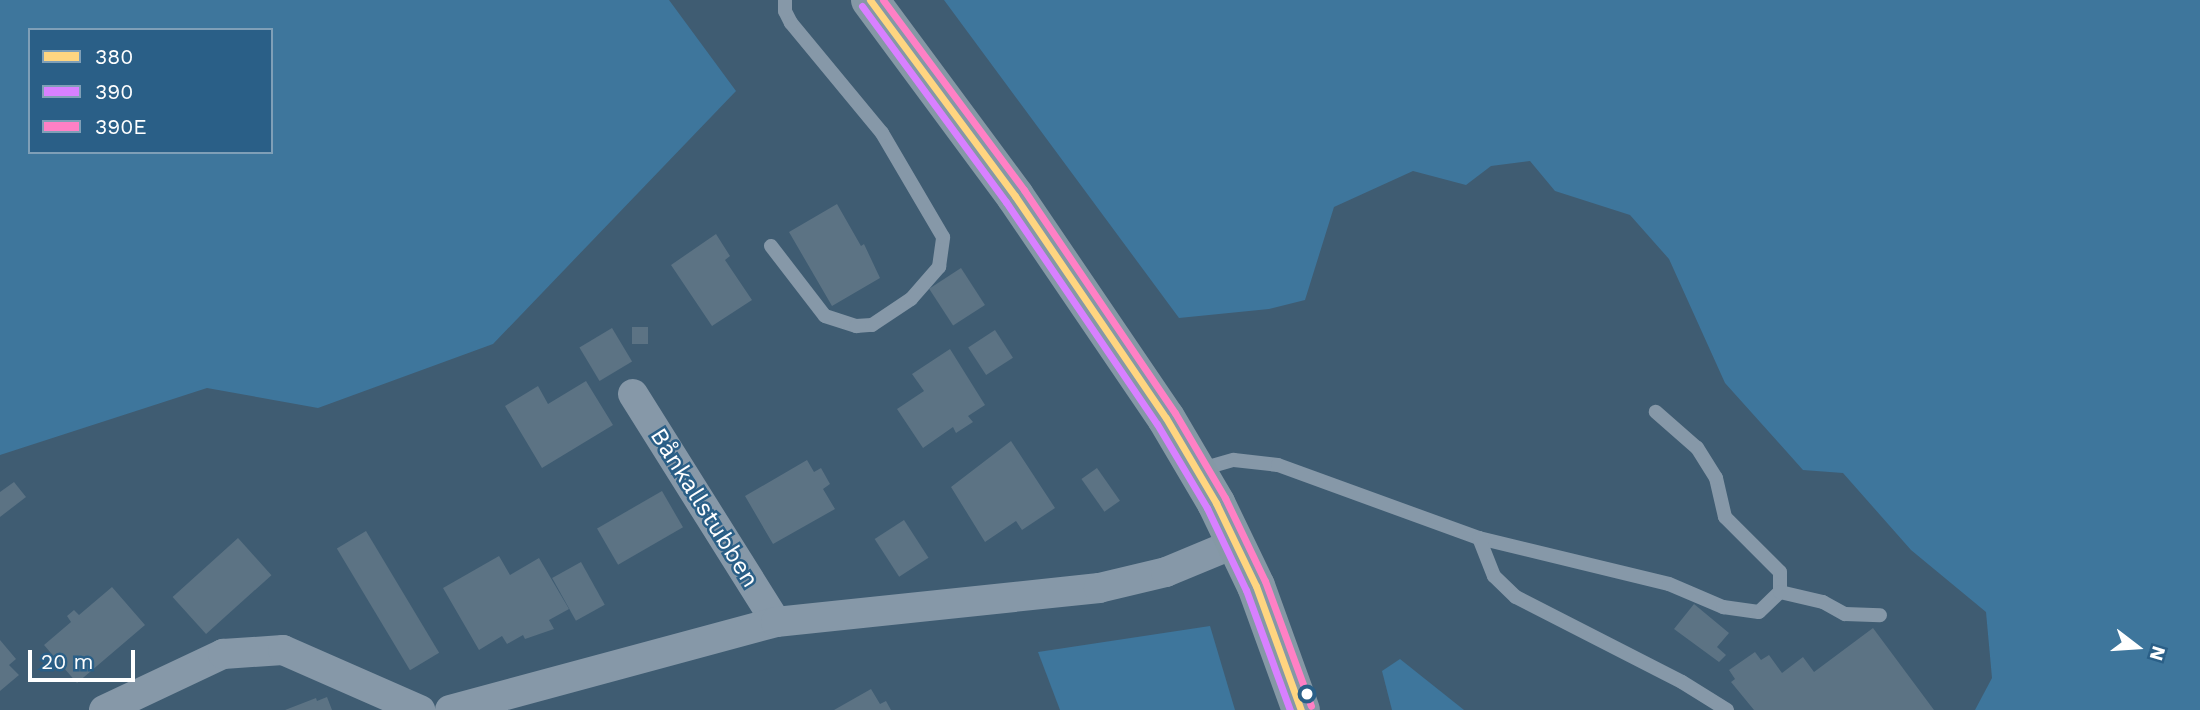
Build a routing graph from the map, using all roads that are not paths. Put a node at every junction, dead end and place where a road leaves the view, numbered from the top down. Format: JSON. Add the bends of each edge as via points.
{"nodes":[{"id":1,"x":785,"y":0,"type":"edge"},
{"id":2,"x":870,"y":0,"type":"edge"},
{"id":3,"x":771,"y":246,"type":"dead end"},
{"id":4,"x":633,"y":394,"type":"dead end"},
{"id":5,"x":1656,"y":412,"type":"dead end"},
{"id":6,"x":1197,"y":470,"type":"junction"},
{"id":7,"x":1479,"y":538,"type":"junction"},
{"id":8,"x":1236,"y":543,"type":"junction"},
{"id":9,"x":1780,"y":592,"type":"junction"},
{"id":10,"x":1881,"y":615,"type":"dead end"},
{"id":11,"x":776,"y":622,"type":"junction"},
{"id":12,"x":551,"y":697,"type":"edge"},
{"id":13,"x":104,"y":710,"type":"edge"},
{"id":14,"x":421,"y":710,"type":"edge"},
{"id":15,"x":450,"y":710,"type":"edge"},
{"id":16,"x":1301,"y":710,"type":"edge"},
{"id":17,"x":1727,"y":710,"type":"edge"}],
"edges":[{"from":1,"to":3,"type":"lane","via":[[791,23],[882,133],[943,237],[939,267],[911,299],[872,325],[856,326],[825,316]]},
{"from":2,"to":6,"type":"highway","via":[[1015,196]]},
{"from":4,"to":11,"type":"street","name":"Bånkallstubben"},
{"from":5,"to":9,"type":"lane","via":[[1697,448],[1716,478],[1726,517],[1780,572]]},
{"from":6,"to":7,"type":"lane","via":[[1234,460],[1278,465]]},
{"from":6,"to":8,"type":"highway"},
{"from":7,"to":9,"type":"lane","via":[[1669,584],[1723,607],[1759,612]]},
{"from":7,"to":17,"type":"lane","via":[[1493,576],[1516,597]]},
{"from":8,"to":11,"type":"street","via":[[1166,572],[1099,588]]},
{"from":8,"to":16,"type":"highway"},
{"from":9,"to":10,"type":"lane","via":[[1823,602],[1845,614]]},
{"from":11,"to":12,"type":"street"},
{"from":12,"to":15,"type":"street"},
{"from":13,"to":14,"type":"street","via":[[223,654],[283,650]]}]}
